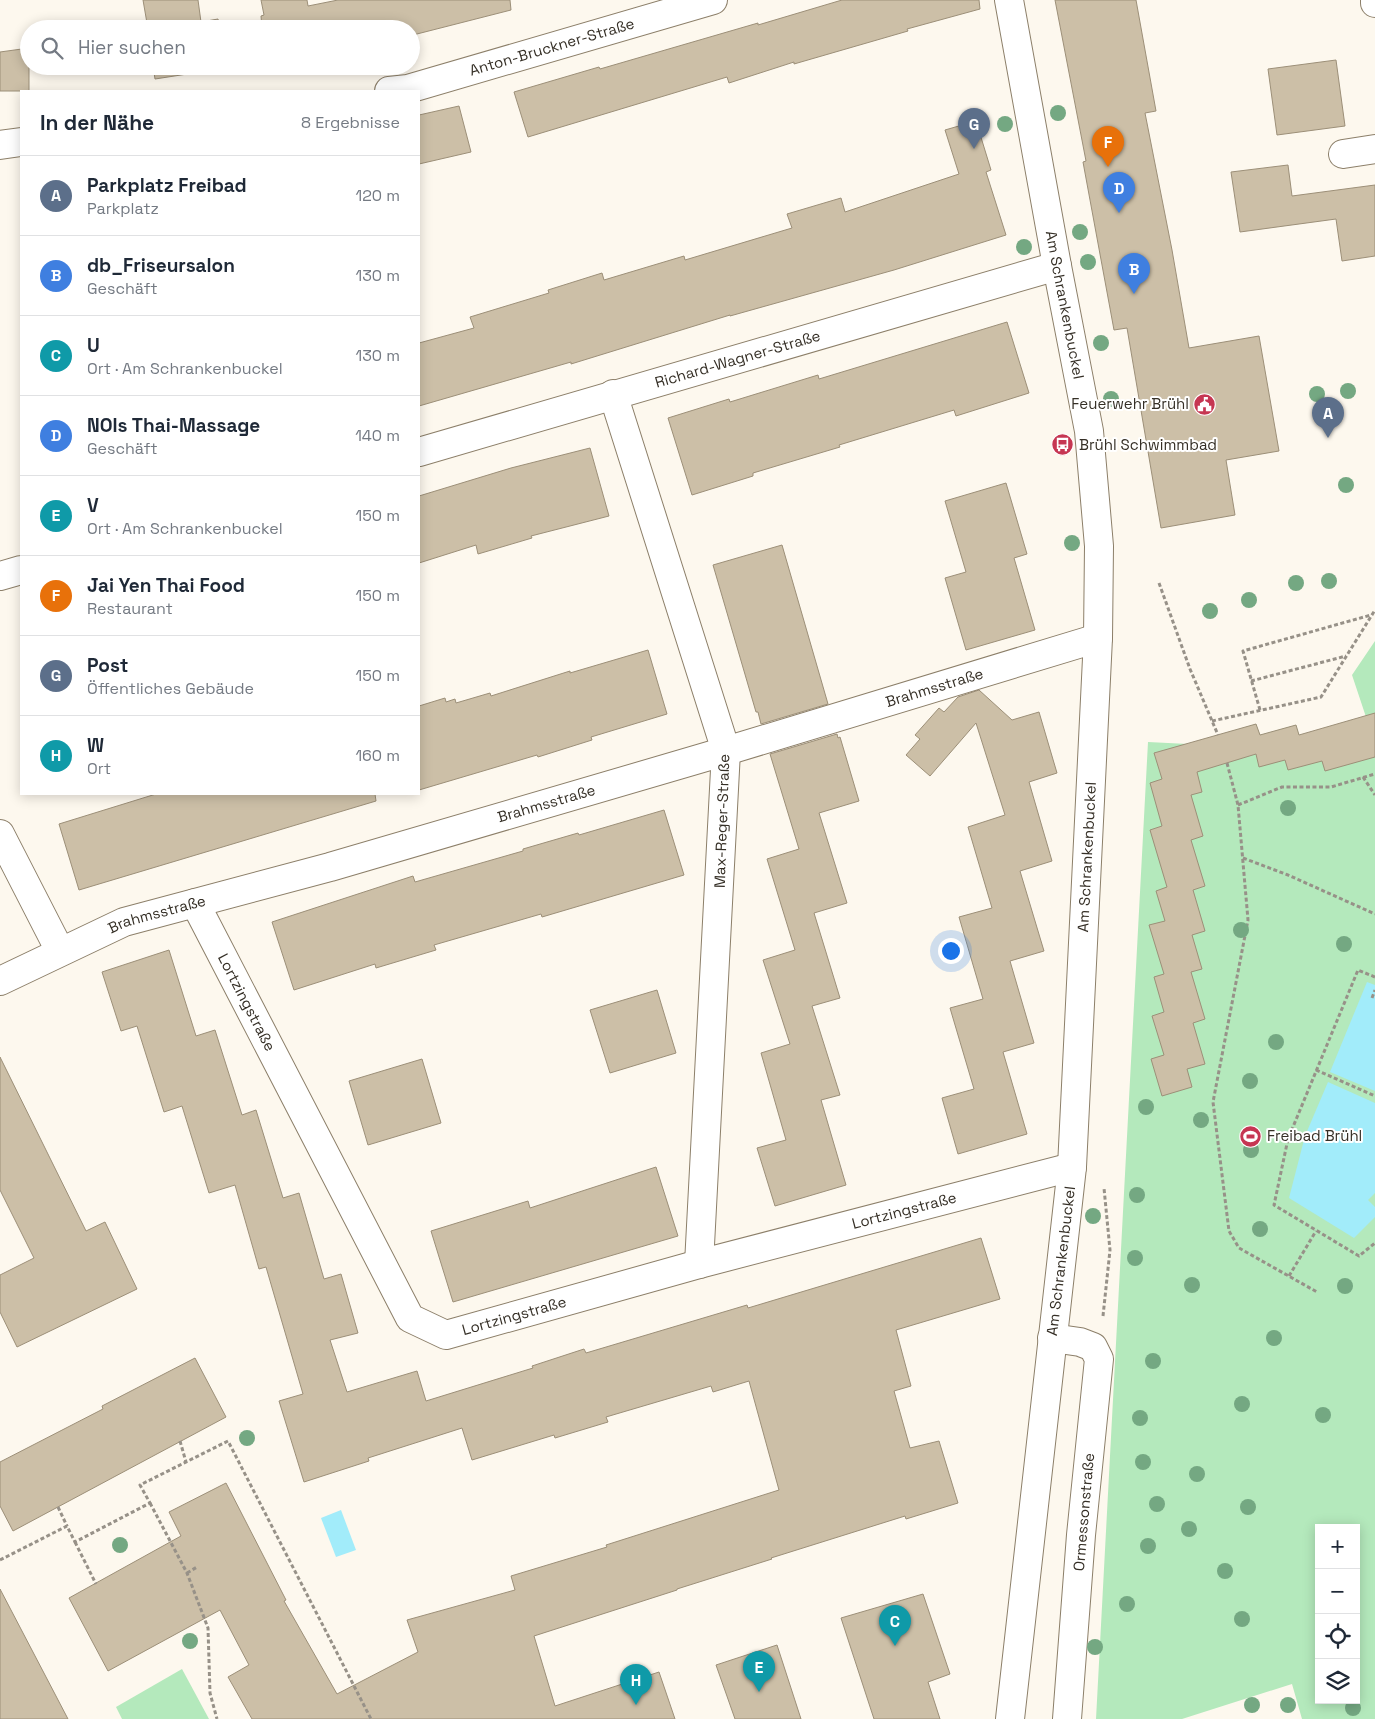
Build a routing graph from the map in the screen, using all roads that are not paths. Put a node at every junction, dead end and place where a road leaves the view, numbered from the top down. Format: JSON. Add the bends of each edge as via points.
{"nodes":[{"id":1,"x":713,"y":0,"type":"edge"},
{"id":2,"x":1009,"y":0,"type":"edge"},
{"id":3,"x":395,"y":90,"type":"edge"},
{"id":4,"x":20,"y":142,"type":"edge"},
{"id":5,"x":0,"y":145,"type":"edge"},
{"id":6,"x":1375,"y":149,"type":"edge"},
{"id":7,"x":1343,"y":154,"type":"dead end"},
{"id":8,"x":1057,"y":266,"type":"junction"},
{"id":9,"x":614,"y":394,"type":"junction"},
{"id":10,"x":420,"y":452,"type":"edge"},
{"id":11,"x":20,"y":570,"type":"edge"},
{"id":12,"x":0,"y":576,"type":"edge"},
{"id":13,"x":1098,"y":638,"type":"junction"},
{"id":14,"x":726,"y":750,"type":"junction"},
{"id":15,"x":0,"y":834,"type":"edge"},
{"id":16,"x":195,"y":903,"type":"junction"},
{"id":17,"x":60,"y":951,"type":"junction"},
{"id":18,"x":0,"y":981,"type":"edge"},
{"id":19,"x":1072,"y":1167,"type":"junction"},
{"id":20,"x":699,"y":1264,"type":"junction"},
{"id":21,"x":1052,"y":1338,"type":"junction"},
{"id":22,"x":1010,"y":1719,"type":"edge"},
{"id":23,"x":1067,"y":1719,"type":"edge"}],
"edges":[{"from":1,"to":3,"type":"street","name":"Anton-Bruckner-Straße"},
{"from":2,"to":8,"type":"street","name":"Am Schrankenbuckel"},
{"from":4,"to":5,"type":"street"},
{"from":6,"to":7,"type":"street"},
{"from":8,"to":9,"type":"street","name":"Richard-Wagner-Straße"},
{"from":8,"to":13,"type":"street","name":"Am Schrankenbuckel","via":[[1088,430],[1099,546]]},
{"from":9,"to":10,"type":"street","name":"Richard-Wagner-Straße"},
{"from":9,"to":14,"type":"street","name":"Max-Reger-Straße"},
{"from":11,"to":12,"type":"street"},
{"from":13,"to":14,"type":"street","name":"Brahmsstraße"},
{"from":13,"to":19,"type":"street","name":"Am Schrankenbuckel"},
{"from":14,"to":16,"type":"street","name":"Brahmsstraße","via":[[330,867]]},
{"from":14,"to":20,"type":"street","name":"Max-Reger-Straße"},
{"from":15,"to":17,"type":"street"},
{"from":16,"to":17,"type":"street","name":"Brahmsstraße","via":[[124,922]]},
{"from":16,"to":20,"type":"street","name":"Lortzingstraße","via":[[410,1318],[446,1335]]},
{"from":17,"to":18,"type":"street","name":"Brahmsstraße"},
{"from":19,"to":20,"type":"street","name":"Lortzingstraße"},
{"from":19,"to":21,"type":"street","name":"Am Schrankenbuckel"},
{"from":21,"to":22,"type":"street","name":"Am Schrankenbuckel"},
{"from":21,"to":23,"type":"street","name":"Ormessonstraße","via":[[1093,1347],[1099,1359]]}]}
